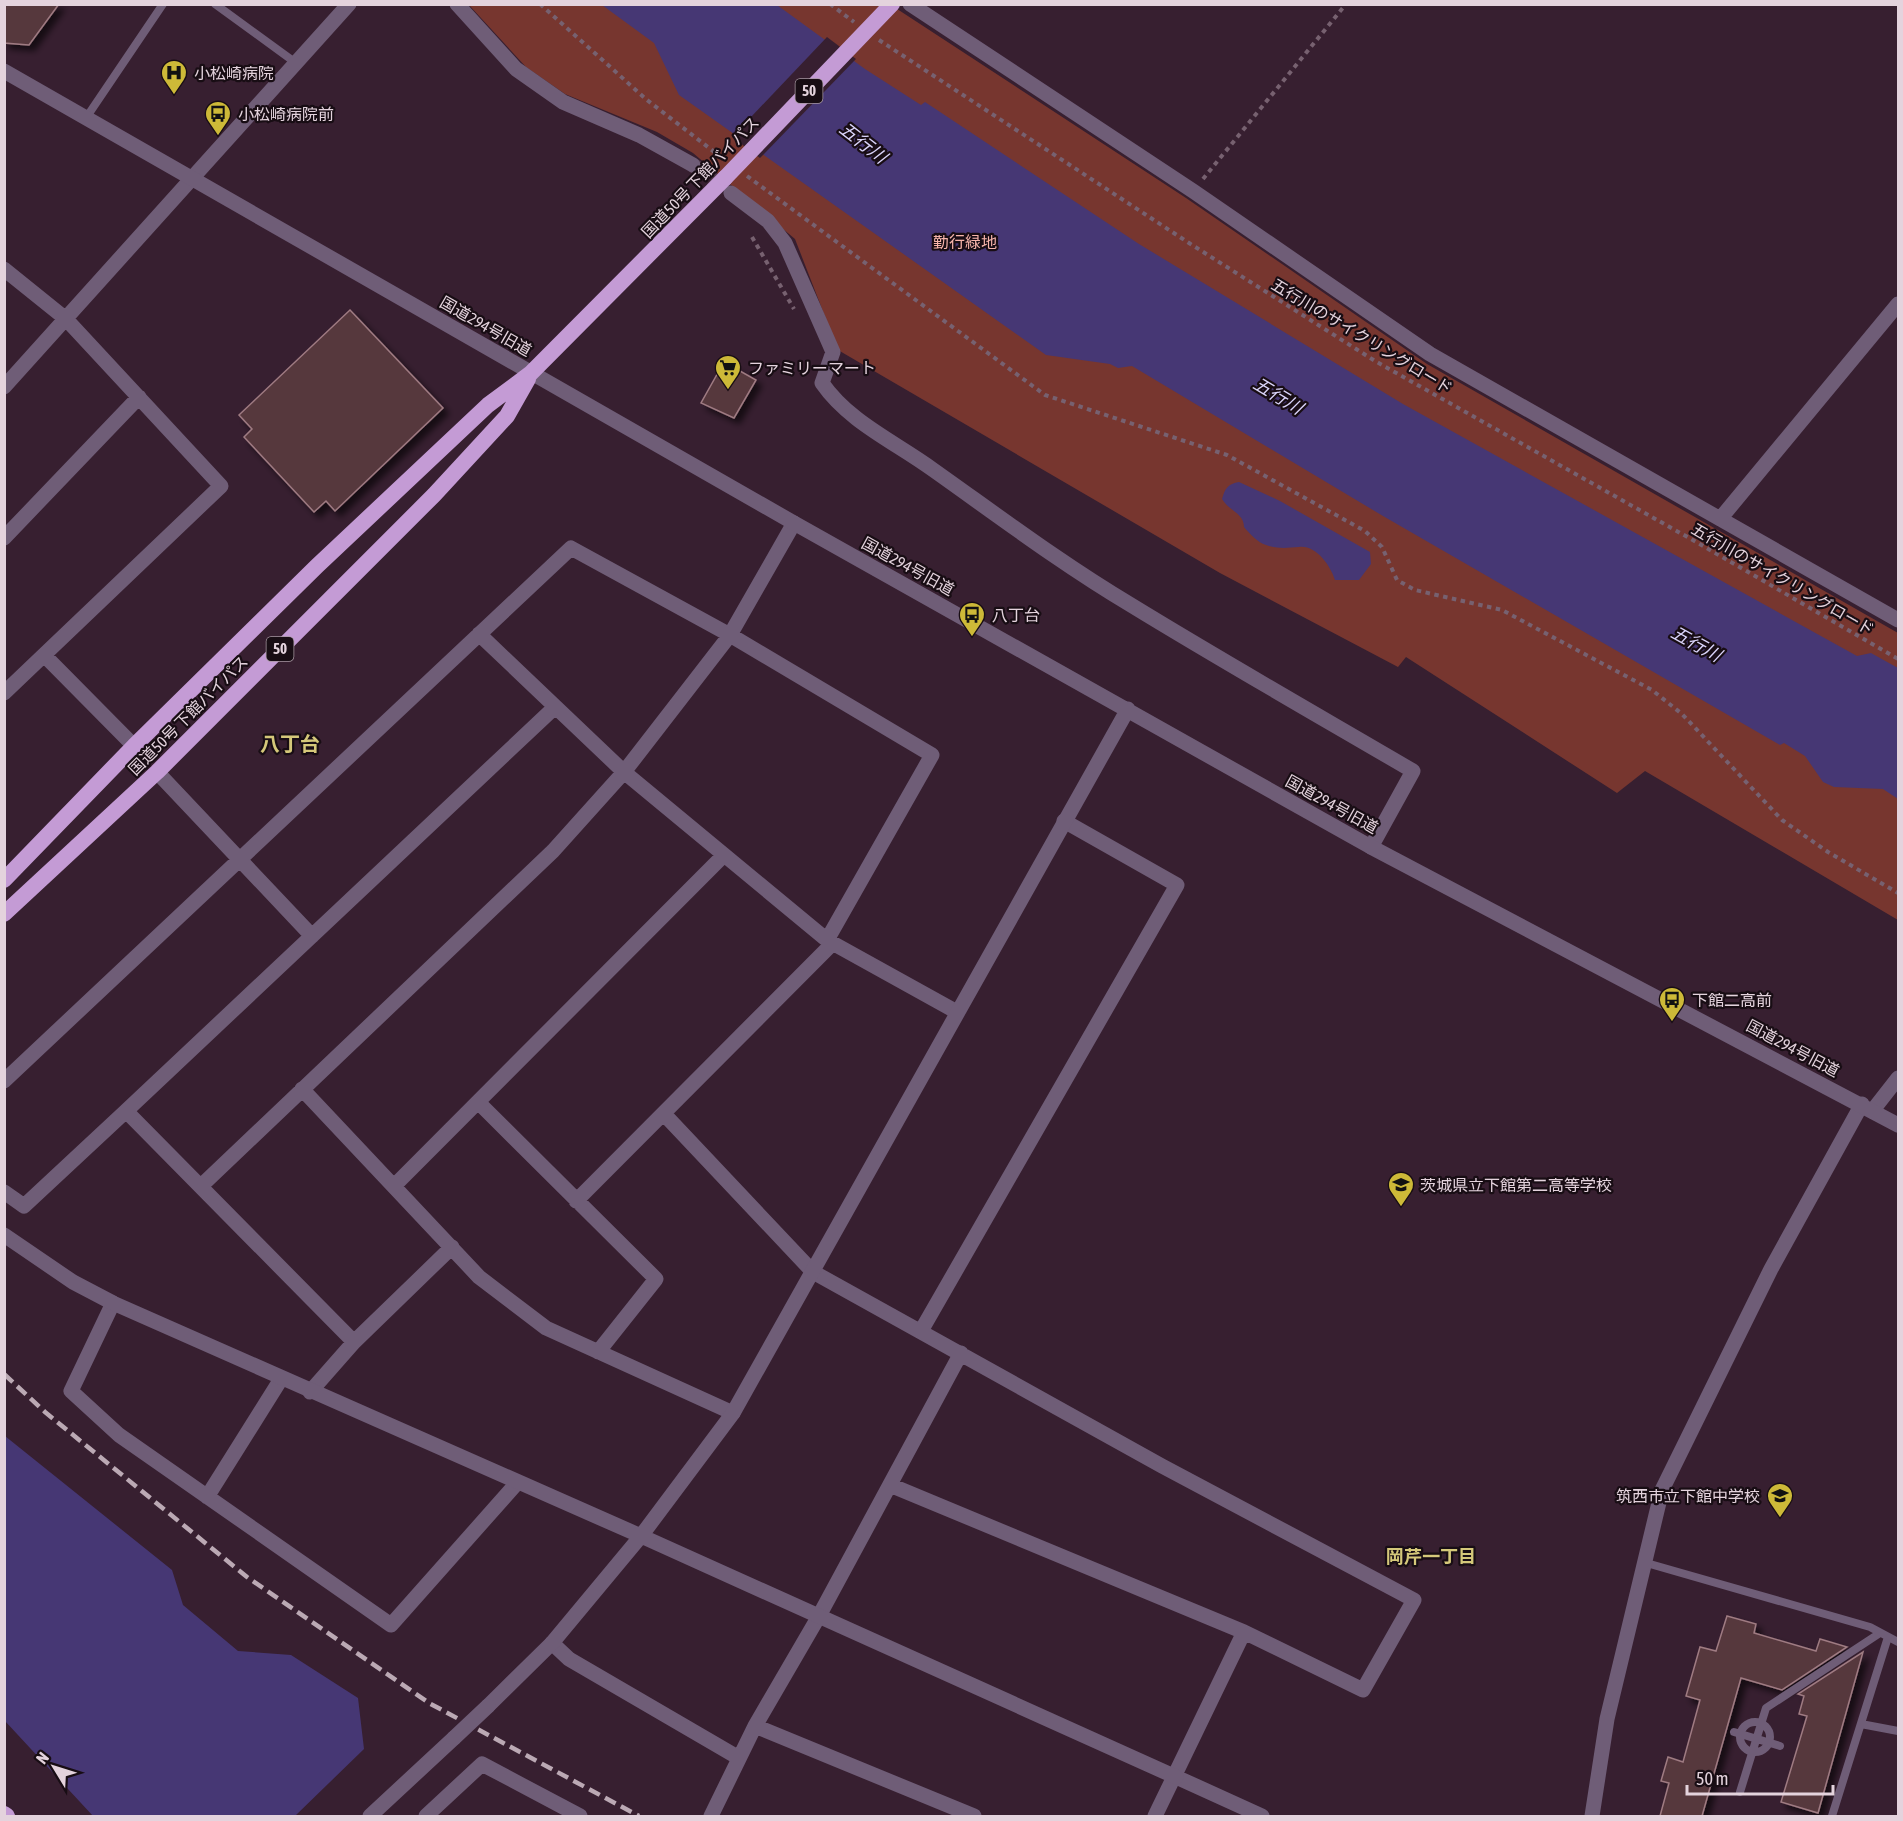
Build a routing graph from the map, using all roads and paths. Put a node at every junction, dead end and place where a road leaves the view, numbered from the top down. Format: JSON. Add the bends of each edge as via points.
{"nodes":[{"id":1,"x":163,"y":4,"type":"edge"},
{"id":2,"x":215,"y":4,"type":"edge"},
{"id":3,"x":349,"y":4,"type":"edge"},
{"id":4,"x":457,"y":4,"type":"edge"},
{"id":5,"x":540,"y":4,"type":"edge"},
{"id":6,"x":830,"y":4,"type":"edge"},
{"id":7,"x":892,"y":4,"type":"edge"},
{"id":8,"x":910,"y":4,"type":"edge"},
{"id":9,"x":1346,"y":4,"type":"edge"},
{"id":10,"x":860,"y":26,"type":"dead end"},
{"id":11,"x":877,"y":39,"type":"dead end"},
{"id":12,"x":296,"y":63,"type":"junction"},
{"id":13,"x":4,"y":71,"type":"edge"},
{"id":14,"x":86,"y":118,"type":"junction"},
{"id":15,"x":693,"y":165,"type":"tunnel mouth"},
{"id":16,"x":731,"y":176,"type":"junction"},
{"id":17,"x":193,"y":177,"type":"junction"},
{"id":18,"x":1193,"y":191,"type":"junction"},
{"id":19,"x":752,"y":237,"type":"dead end"},
{"id":20,"x":4,"y":268,"type":"edge"},
{"id":21,"x":1899,"y":303,"type":"edge"},
{"id":22,"x":798,"y":317,"type":"dead end"},
{"id":23,"x":66,"y":319,"type":"junction"},
{"id":24,"x":531,"y":373,"type":"junction"},
{"id":25,"x":4,"y":387,"type":"edge"},
{"id":26,"x":139,"y":397,"type":"junction"},
{"id":27,"x":1720,"y":519,"type":"junction"},
{"id":28,"x":794,"y":523,"type":"junction"},
{"id":29,"x":4,"y":538,"type":"edge"},
{"id":30,"x":1899,"y":620,"type":"edge"},
{"id":31,"x":479,"y":634,"type":"junction"},
{"id":32,"x":730,"y":636,"type":"junction"},
{"id":33,"x":44,"y":655,"type":"junction"},
{"id":34,"x":1899,"y":659,"type":"edge"},
{"id":35,"x":6,"y":690,"type":"edge"},
{"id":36,"x":554,"y":708,"type":"junction"},
{"id":37,"x":1128,"y":709,"type":"junction"},
{"id":38,"x":134,"y":746,"type":"junction"},
{"id":39,"x":157,"y":772,"type":"junction"},
{"id":40,"x":624,"y":772,"type":"junction"},
{"id":41,"x":1064,"y":821,"type":"junction"},
{"id":42,"x":1371,"y":847,"type":"junction"},
{"id":43,"x":723,"y":856,"type":"junction"},
{"id":44,"x":240,"y":860,"type":"junction"},
{"id":45,"x":4,"y":880,"type":"edge"},
{"id":46,"x":1899,"y":893,"type":"edge"},
{"id":47,"x":6,"y":913,"type":"edge"},
{"id":48,"x":312,"y":936,"type":"junction"},
{"id":49,"x":830,"y":942,"type":"junction"},
{"id":50,"x":957,"y":1012,"type":"junction"},
{"id":51,"x":1899,"y":1078,"type":"edge"},
{"id":52,"x":4,"y":1082,"type":"edge"},
{"id":53,"x":302,"y":1089,"type":"junction"},
{"id":54,"x":479,"y":1103,"type":"junction"},
{"id":55,"x":1868,"y":1107,"type":"junction"},
{"id":56,"x":126,"y":1111,"type":"junction"},
{"id":57,"x":664,"y":1114,"type":"junction"},
{"id":58,"x":1899,"y":1125,"type":"edge"},
{"id":59,"x":394,"y":1185,"type":"junction"},
{"id":60,"x":201,"y":1186,"type":"junction"},
{"id":61,"x":4,"y":1191,"type":"edge"},
{"id":62,"x":576,"y":1201,"type":"junction"},
{"id":63,"x":4,"y":1235,"type":"edge"},
{"id":64,"x":452,"y":1246,"type":"junction"},
{"id":65,"x":813,"y":1272,"type":"junction"},
{"id":66,"x":113,"y":1303,"type":"junction"},
{"id":67,"x":921,"y":1331,"type":"junction"},
{"id":68,"x":354,"y":1342,"type":"junction"},
{"id":69,"x":598,"y":1352,"type":"junction"},
{"id":70,"x":961,"y":1353,"type":"junction"},
{"id":71,"x":281,"y":1379,"type":"junction"},
{"id":72,"x":310,"y":1392,"type":"junction"},
{"id":73,"x":733,"y":1413,"type":"junction"},
{"id":74,"x":517,"y":1483,"type":"junction"},
{"id":75,"x":890,"y":1485,"type":"junction"},
{"id":76,"x":207,"y":1497,"type":"junction"},
{"id":77,"x":641,"y":1536,"type":"junction"},
{"id":78,"x":1643,"y":1562,"type":"junction"},
{"id":79,"x":819,"y":1616,"type":"junction"},
{"id":80,"x":1244,"y":1632,"type":"junction"},
{"id":81,"x":1884,"y":1635,"type":"junction"},
{"id":82,"x":1899,"y":1642,"type":"edge"},
{"id":83,"x":552,"y":1643,"type":"junction"},
{"id":84,"x":1760,"y":1724,"type":"junction"},
{"id":85,"x":1861,"y":1724,"type":"junction"},
{"id":86,"x":755,"y":1726,"type":"junction"},
{"id":87,"x":1899,"y":1731,"type":"edge"},
{"id":88,"x":1738,"y":1733,"type":"junction"},
{"id":89,"x":1756,"y":1739,"type":"junction"},
{"id":90,"x":1769,"y":1743,"type":"junction"},
{"id":91,"x":1780,"y":1746,"type":"dead end"},
{"id":92,"x":1753,"y":1752,"type":"junction"},
{"id":93,"x":739,"y":1758,"type":"junction"},
{"id":94,"x":1176,"y":1777,"type":"junction"},
{"id":95,"x":1740,"y":1792,"type":"dead end"},
{"id":96,"x":370,"y":1816,"type":"edge"},
{"id":97,"x":426,"y":1816,"type":"edge"},
{"id":98,"x":580,"y":1816,"type":"edge"},
{"id":99,"x":711,"y":1816,"type":"edge"},
{"id":100,"x":974,"y":1816,"type":"edge"},
{"id":101,"x":1155,"y":1816,"type":"edge"},
{"id":102,"x":1262,"y":1816,"type":"edge"},
{"id":103,"x":1592,"y":1816,"type":"edge"},
{"id":104,"x":1832,"y":1816,"type":"edge"}],
"edges":[{"from":1,"to":14,"type":"lane"},
{"from":2,"to":12,"type":"lane"},
{"from":3,"to":12,"type":"street"},
{"from":4,"to":15,"type":"street","via":[[516,69],[563,102],[639,135]]},
{"from":5,"to":16,"type":"path"},
{"from":6,"to":10,"type":"path"},
{"from":7,"to":16,"type":"highway","name":"国道50号 下館バイパス","number":"50","bridge":true},
{"from":8,"to":18,"type":"street"},
{"from":9,"to":18,"type":"path"},
{"from":11,"to":34,"type":"path","name":"五行川のサイクリングロード","via":[[1375,361]]},
{"from":12,"to":17,"type":"street"},
{"from":13,"to":14,"type":"street","name":"国道294号旧道"},
{"from":14,"to":17,"type":"street","name":"国道294号旧道"},
{"from":16,"to":24,"type":"highway","name":"国道50号 下館バイパス","number":"50"},
{"from":16,"to":42,"type":"street","via":[[785,243],[833,352],[822,382],[831,395],[874,432],[903,447],[1129,605],[1413,771]]},
{"from":16,"to":46,"type":"path","via":[[1045,395],[1227,455],[1365,531],[1382,547],[1397,580],[1415,590],[1502,610],[1652,690],[1682,714],[1782,820],[1827,852]]},
{"from":17,"to":23,"type":"street"},
{"from":17,"to":24,"type":"street","name":"国道294号旧道"},
{"from":18,"to":27,"type":"street","via":[[1430,354]]},
{"from":19,"to":22,"type":"path"},
{"from":20,"to":23,"type":"street"},
{"from":21,"to":27,"type":"street"},
{"from":23,"to":25,"type":"street"},
{"from":23,"to":26,"type":"street"},
{"from":24,"to":28,"type":"street","name":"国道294号旧道"},
{"from":24,"to":38,"type":"highway","name":"国道50号 下館バイパス","number":"50","via":[[488,405]]},
{"from":24,"to":39,"type":"highway","name":"国道50号 下館バイパス","number":"50","via":[[507,416],[434,495]]},
{"from":26,"to":29,"type":"street"},
{"from":26,"to":33,"type":"street","via":[[221,486]]},
{"from":27,"to":30,"type":"street"},
{"from":28,"to":32,"type":"street"},
{"from":28,"to":37,"type":"street","name":"国道294号旧道"},
{"from":31,"to":32,"type":"street","via":[[571,548]]},
{"from":31,"to":36,"type":"street"},
{"from":31,"to":44,"type":"street"},
{"from":32,"to":40,"type":"street"},
{"from":32,"to":49,"type":"street","via":[[932,755]]},
{"from":33,"to":35,"type":"street"},
{"from":33,"to":38,"type":"street"},
{"from":36,"to":40,"type":"street"},
{"from":36,"to":48,"type":"street"},
{"from":37,"to":41,"type":"street"},
{"from":37,"to":42,"type":"street","name":"国道294号旧道"},
{"from":38,"to":45,"type":"highway","name":"国道50号 下館バイパス","number":"50"},
{"from":39,"to":44,"type":"street"},
{"from":39,"to":47,"type":"highway","name":"国道50号 下館バイパス","number":"50"},
{"from":40,"to":43,"type":"street"},
{"from":40,"to":53,"type":"street","via":[[553,851]]},
{"from":41,"to":50,"type":"street"},
{"from":41,"to":67,"type":"street","via":[[1177,885]]},
{"from":42,"to":55,"type":"street","name":"国道294号旧道"},
{"from":43,"to":49,"type":"street"},
{"from":43,"to":54,"type":"street"},
{"from":44,"to":48,"type":"street"},
{"from":44,"to":52,"type":"street"},
{"from":48,"to":56,"type":"street"},
{"from":49,"to":50,"type":"street"},
{"from":49,"to":57,"type":"street"},
{"from":50,"to":65,"type":"street"},
{"from":51,"to":55,"type":"street"},
{"from":53,"to":59,"type":"street"},
{"from":53,"to":60,"type":"street"},
{"from":54,"to":59,"type":"street"},
{"from":54,"to":62,"type":"street"},
{"from":55,"to":58,"type":"street","name":"国道294号旧道"},
{"from":55,"to":78,"type":"street","via":[[1771,1269],[1685,1441],[1662,1490]]},
{"from":56,"to":60,"type":"street"},
{"from":56,"to":61,"type":"street","via":[[24,1206]]},
{"from":57,"to":62,"type":"street"},
{"from":57,"to":65,"type":"street"},
{"from":59,"to":64,"type":"street"},
{"from":60,"to":68,"type":"street"},
{"from":62,"to":69,"type":"street","via":[[656,1279]]},
{"from":63,"to":66,"type":"street","via":[[73,1282]]},
{"from":64,"to":68,"type":"street"},
{"from":64,"to":69,"type":"street","via":[[479,1277],[546,1328]]},
{"from":65,"to":67,"type":"street"},
{"from":65,"to":73,"type":"street"},
{"from":66,"to":71,"type":"street"},
{"from":66,"to":76,"type":"street","via":[[71,1391],[119,1435]]},
{"from":67,"to":70,"type":"street"},
{"from":68,"to":72,"type":"street"},
{"from":69,"to":73,"type":"street"},
{"from":70,"to":75,"type":"street"},
{"from":70,"to":80,"type":"street","via":[[1414,1600],[1363,1690]]},
{"from":71,"to":72,"type":"street"},
{"from":71,"to":76,"type":"street"},
{"from":72,"to":74,"type":"street"},
{"from":73,"to":77,"type":"street"},
{"from":74,"to":76,"type":"street","via":[[391,1625]]},
{"from":74,"to":77,"type":"street"},
{"from":75,"to":79,"type":"street"},
{"from":75,"to":80,"type":"street"},
{"from":77,"to":79,"type":"street"},
{"from":77,"to":83,"type":"street"},
{"from":78,"to":81,"type":"lane"},
{"from":78,"to":103,"type":"street","via":[[1607,1719]]},
{"from":79,"to":86,"type":"street"},
{"from":79,"to":94,"type":"street"},
{"from":80,"to":94,"type":"street"},
{"from":81,"to":82,"type":"lane"},
{"from":81,"to":84,"type":"lane","via":[[1766,1708]]},
{"from":81,"to":85,"type":"lane"},
{"from":83,"to":93,"type":"street","via":[[569,1659]]},
{"from":83,"to":96,"type":"street","bridge":true},
{"from":84,"to":88,"type":"lane","via":[[1751,1723]]},
{"from":84,"to":89,"type":"lane"},
{"from":84,"to":90,"type":"lane","via":[[1768,1730]]},
{"from":85,"to":87,"type":"lane"},
{"from":85,"to":104,"type":"lane"},
{"from":86,"to":93,"type":"street"},
{"from":86,"to":100,"type":"street"},
{"from":88,"to":89,"type":"lane"},
{"from":88,"to":92,"type":"lane","via":[[1742,1743]]},
{"from":89,"to":90,"type":"lane"},
{"from":89,"to":92,"type":"lane"},
{"from":90,"to":91,"type":"lane"},
{"from":90,"to":92,"type":"lane"},
{"from":92,"to":95,"type":"lane"},
{"from":93,"to":99,"type":"street"},
{"from":94,"to":101,"type":"street"},
{"from":94,"to":102,"type":"street"},
{"from":97,"to":98,"type":"street","via":[[482,1764]]}]}
